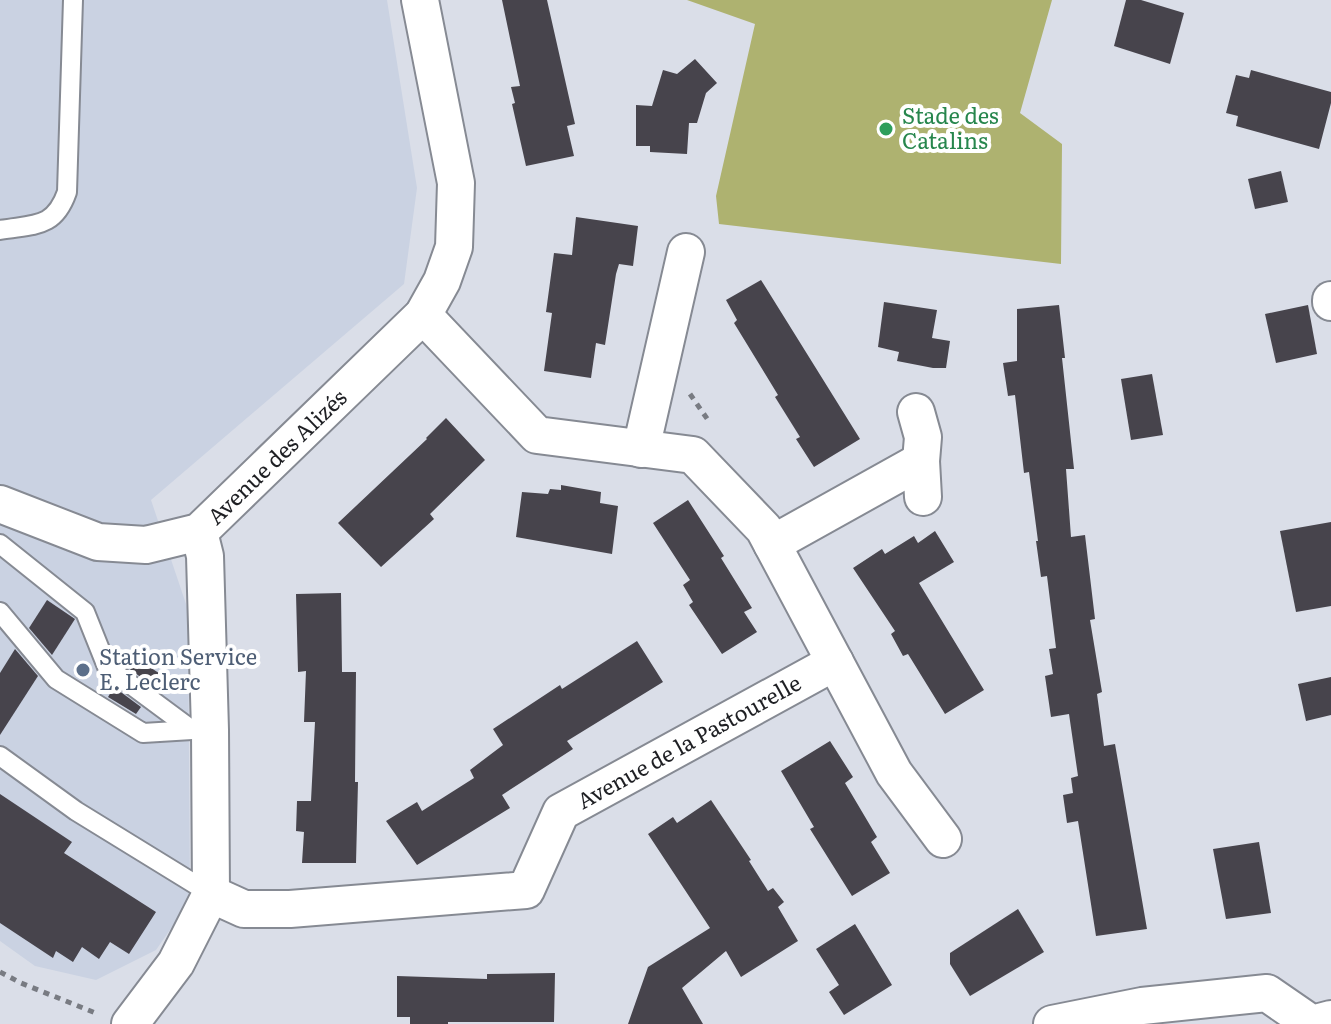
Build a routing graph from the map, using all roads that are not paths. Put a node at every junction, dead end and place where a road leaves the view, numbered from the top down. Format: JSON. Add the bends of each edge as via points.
{"nodes":[{"id":1,"x":73,"y":0,"type":"edge"},
{"id":2,"x":420,"y":0,"type":"edge"},
{"id":3,"x":0,"y":230,"type":"edge"},
{"id":4,"x":686,"y":252,"type":"dead end"},
{"id":5,"x":423,"y":315,"type":"junction"},
{"id":6,"x":916,"y":412,"type":"dead end"},
{"id":7,"x":641,"y":449,"type":"junction"},
{"id":8,"x":921,"y":461,"type":"junction"},
{"id":9,"x":923,"y":497,"type":"dead end"},
{"id":10,"x":0,"y":504,"type":"edge"},
{"id":11,"x":199,"y":532,"type":"junction"},
{"id":12,"x":0,"y":544,"type":"edge"},
{"id":13,"x":772,"y":544,"type":"junction"},
{"id":14,"x":0,"y":612,"type":"edge"},
{"id":15,"x":835,"y":662,"type":"junction"},
{"id":16,"x":201,"y":730,"type":"junction"},
{"id":17,"x":0,"y":756,"type":"edge"},
{"id":18,"x":943,"y":839,"type":"dead end"},
{"id":19,"x":211,"y":894,"type":"junction"},
{"id":20,"x":115,"y":1019,"type":"edge"},
{"id":21,"x":1331,"y":1019,"type":"edge"},
{"id":22,"x":1052,"y":1024,"type":"edge"}],
"edges":[{"from":1,"to":3,"type":"lane","via":[[67,192],[47,222]]},
{"from":2,"to":5,"type":"street","name":"Avenue des Alizés","via":[[456,183],[454,247]]},
{"from":4,"to":7,"type":"street"},
{"from":5,"to":7,"type":"street","via":[[537,435]]},
{"from":5,"to":11,"type":"street","name":"Avenue des Alizés"},
{"from":6,"to":8,"type":"street","via":[[923,437]]},
{"from":7,"to":13,"type":"street","via":[[693,455]]},
{"from":8,"to":9,"type":"street"},
{"from":8,"to":13,"type":"street"},
{"from":10,"to":11,"type":"street","via":[[98,542],[146,545]]},
{"from":11,"to":16,"type":"street","name":"Avenue des Alizés","via":[[205,556]]},
{"from":12,"to":16,"type":"lane","via":[[85,612],[107,667]]},
{"from":13,"to":15,"type":"street"},
{"from":14,"to":16,"type":"lane","via":[[56,679],[143,733]]},
{"from":15,"to":18,"type":"street","via":[[894,773]]},
{"from":15,"to":19,"type":"street","name":"Avenue de la Pastourelle","via":[[561,812],[526,890],[290,909],[244,909]]},
{"from":16,"to":19,"type":"street","name":"Avenue des Alizés"},
{"from":17,"to":19,"type":"lane","via":[[76,811]]},
{"from":19,"to":20,"type":"street","name":"Avenue des Alizés","via":[[176,963]]},
{"from":21,"to":22,"type":"street","via":[[1312,1024],[1267,993],[1142,1006]]}]}
